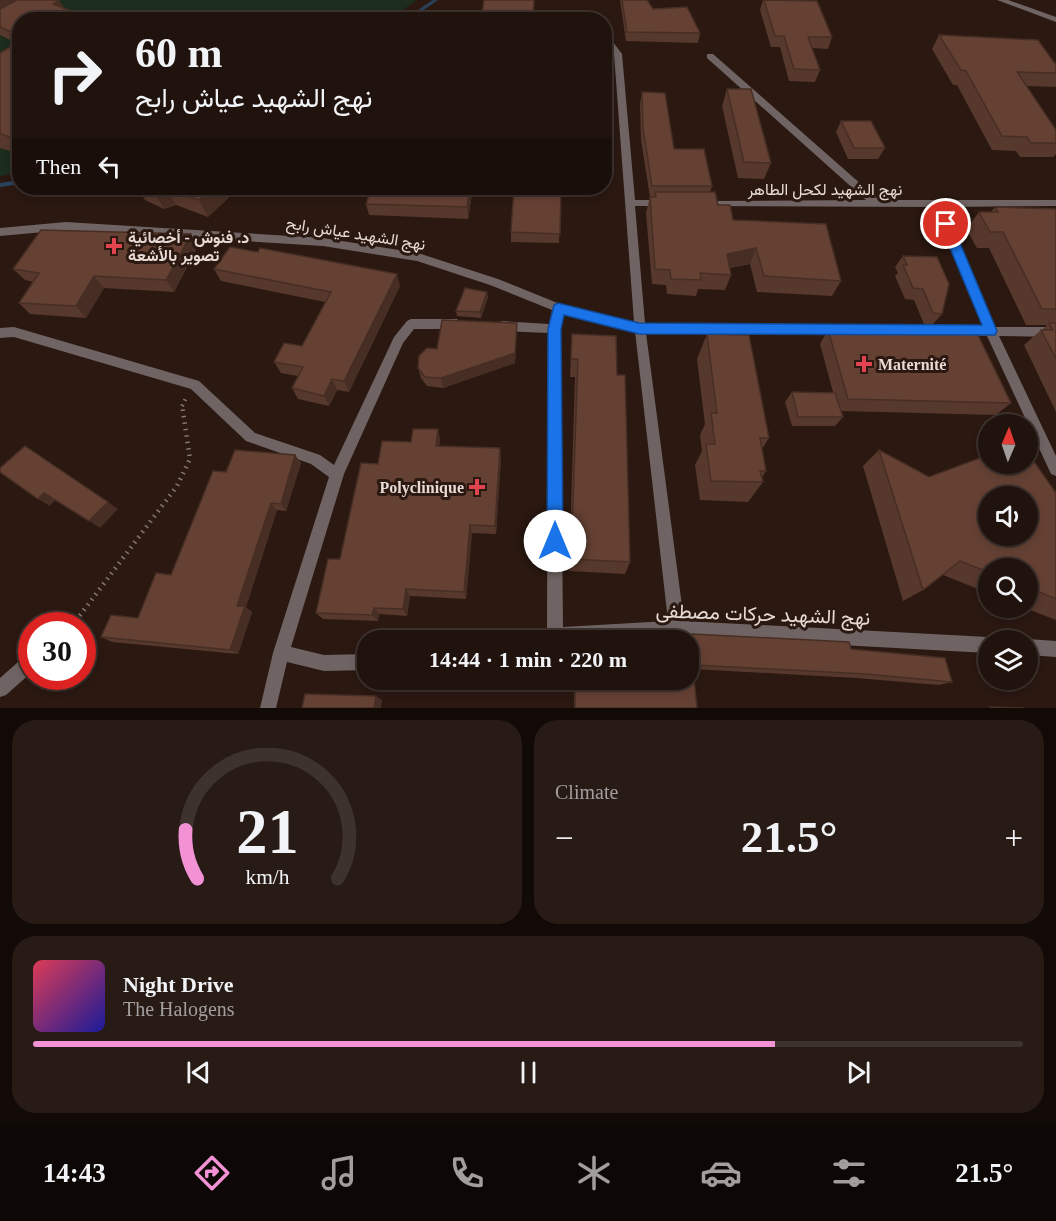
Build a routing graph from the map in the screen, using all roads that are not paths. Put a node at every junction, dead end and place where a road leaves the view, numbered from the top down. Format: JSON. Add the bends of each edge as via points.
{"nodes":[{"id":1,"x":1001,"y":0,"type":"edge"},
{"id":2,"x":1056,"y":20,"type":"edge"},
{"id":3,"x":612,"y":45,"type":"edge"},
{"id":4,"x":710,"y":56,"type":"dead end"},
{"id":5,"x":630,"y":203,"type":"junction"},
{"id":6,"x":937,"y":203,"type":"junction"},
{"id":7,"x":1056,"y":203,"type":"edge"},
{"id":8,"x":677,"y":204,"type":"edge"},
{"id":9,"x":689,"y":204,"type":"edge"},
{"id":10,"x":877,"y":204,"type":"junction"},
{"id":11,"x":23,"y":230,"type":"junction"},
{"id":12,"x":0,"y":232,"type":"edge"},
{"id":13,"x":0,"y":240,"type":"edge"},
{"id":14,"x":558,"y":308,"type":"junction"},
{"id":15,"x":639,"y":328,"type":"junction"},
{"id":16,"x":554,"y":329,"type":"junction"},
{"id":17,"x":990,"y":331,"type":"junction"},
{"id":18,"x":1056,"y":332,"type":"edge"},
{"id":19,"x":0,"y":333,"type":"edge"},
{"id":20,"x":1056,"y":470,"type":"edge"},
{"id":21,"x":337,"y":474,"type":"junction"},
{"id":22,"x":677,"y":628,"type":"junction"},
{"id":23,"x":555,"y":630,"type":"edge"},
{"id":24,"x":642,"y":630,"type":"edge"},
{"id":25,"x":978,"y":644,"type":"edge"},
{"id":26,"x":1038,"y":648,"type":"edge"},
{"id":27,"x":1056,"y":649,"type":"edge"},
{"id":28,"x":281,"y":653,"type":"junction"},
{"id":29,"x":357,"y":662,"type":"edge"},
{"id":30,"x":18,"y":673,"type":"edge"},
{"id":31,"x":0,"y":689,"type":"edge"},
{"id":32,"x":268,"y":708,"type":"edge"}],
"edges":[{"from":1,"to":2,"type":"street"},
{"from":3,"to":5,"type":"street","via":[[618,54]]},
{"from":4,"to":10,"type":"street"},
{"from":5,"to":8,"type":"street"},
{"from":5,"to":15,"type":"street"},
{"from":6,"to":7,"type":"street","name":"نهج الشهيد لكحل الطاهر"},
{"from":6,"to":10,"type":"street","name":"نهج الشهيد لكحل الطاهر"},
{"from":6,"to":17,"type":"street"},
{"from":9,"to":10,"type":"street","name":"نهج الشهيد لكحل الطاهر"},
{"from":11,"to":12,"type":"street","name":"نهج الشهيد عياش رابح"},
{"from":11,"to":13,"type":"street"},
{"from":11,"to":14,"type":"street","name":"نهج الشهيد عياش رابح","via":[[66,226],[323,242],[418,257]]},
{"from":14,"to":15,"type":"street","name":"نهج الشهيد عياش رابح"},
{"from":14,"to":16,"type":"street"},
{"from":15,"to":17,"type":"street","name":"نهج الشهيد عياش رابح"},
{"from":15,"to":22,"type":"street"},
{"from":16,"to":21,"type":"street","via":[[411,324],[398,340]]},
{"from":16,"to":23,"type":"street"},
{"from":17,"to":18,"type":"street","name":"نهج الشهيد عياش رابح"},
{"from":17,"to":20,"type":"street"},
{"from":19,"to":21,"type":"street","via":[[14,332],[195,385],[251,437],[315,459]]},
{"from":21,"to":28,"type":"street"},
{"from":22,"to":24,"type":"street","name":"نهج الشهيد حركات مصطفى"},
{"from":22,"to":25,"type":"street","name":"نهج الشهيد حركات مصطفى"},
{"from":26,"to":27,"type":"street"},
{"from":28,"to":29,"type":"street","via":[[324,663]]},
{"from":28,"to":32,"type":"street"},
{"from":30,"to":31,"type":"street"}]}
